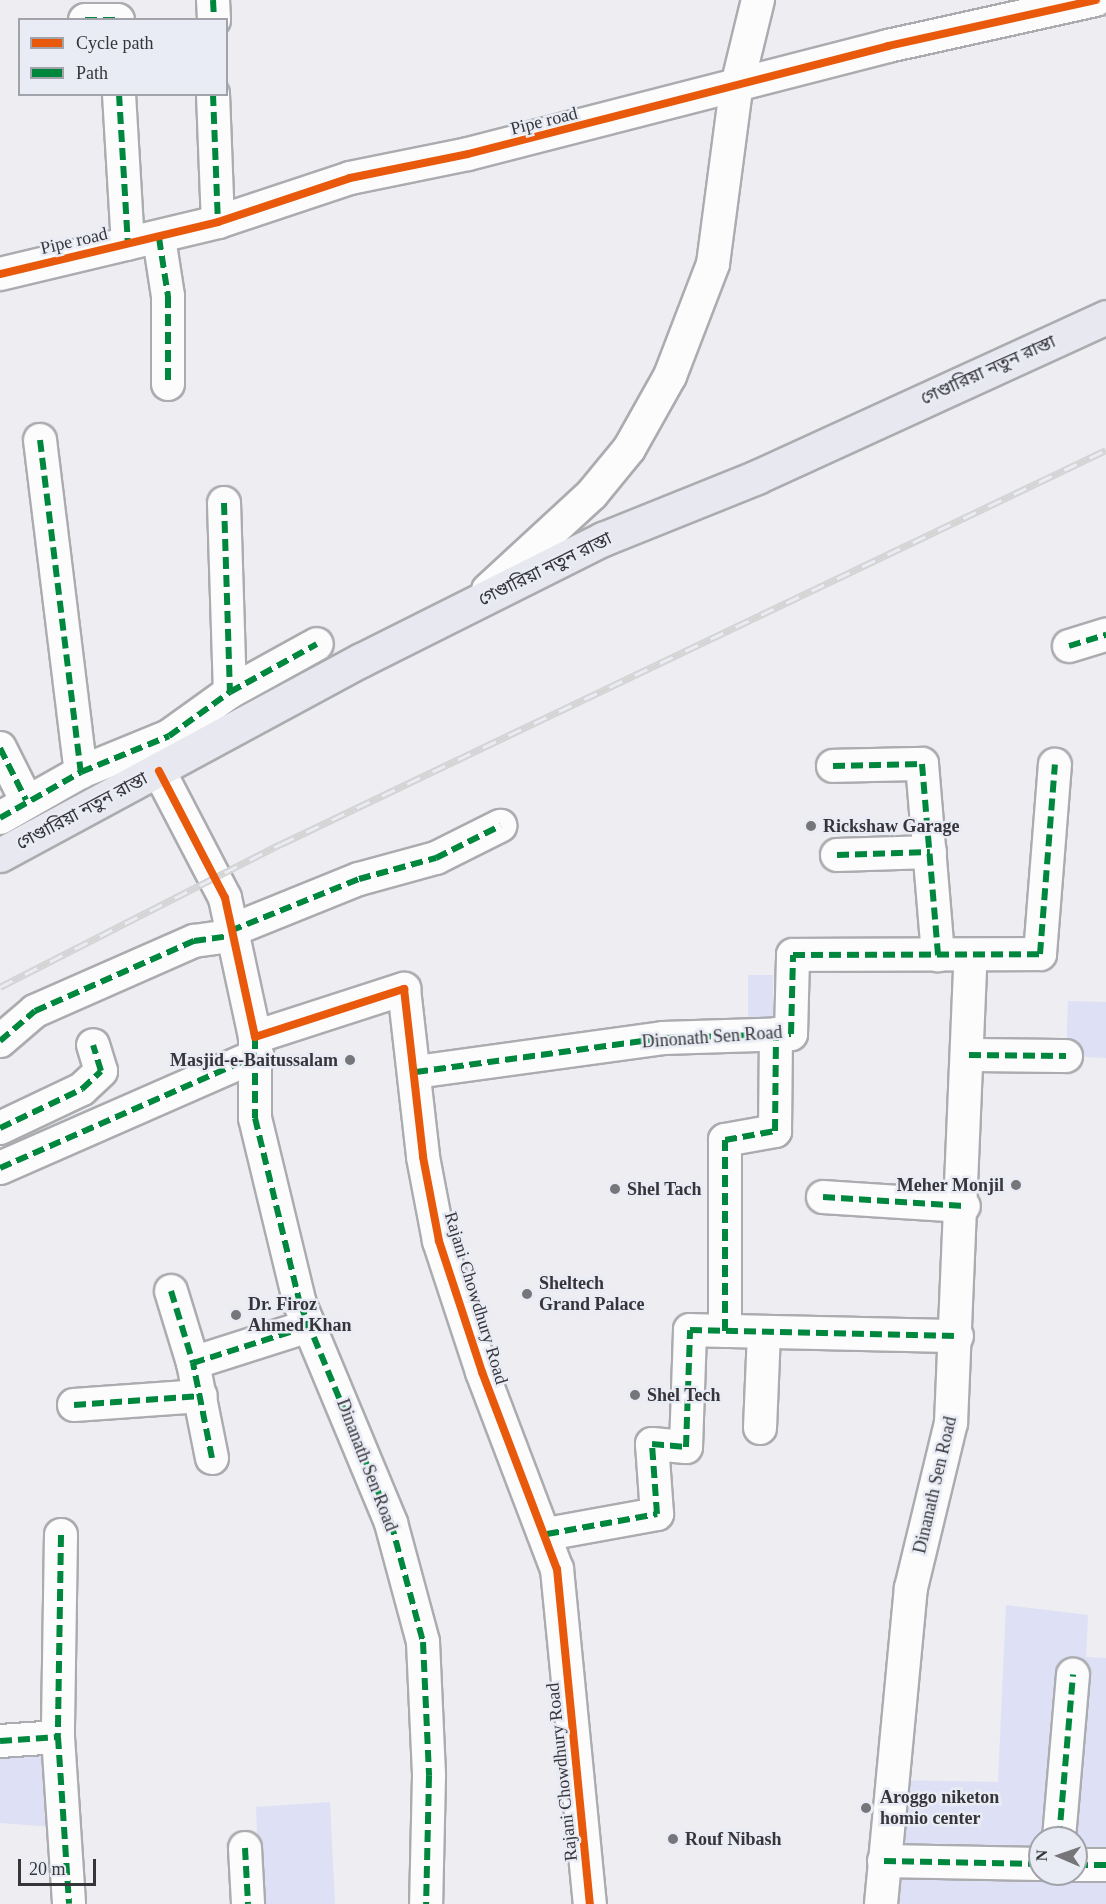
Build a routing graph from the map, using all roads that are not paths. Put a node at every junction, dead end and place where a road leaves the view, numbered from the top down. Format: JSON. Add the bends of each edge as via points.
{"nodes":[{"id":1,"x":213,"y":0,"type":"edge"},
{"id":2,"x":758,"y":0,"type":"edge"},
{"id":3,"x":1096,"y":0,"type":"edge"},
{"id":4,"x":214,"y":18,"type":"edge"},
{"id":5,"x":736,"y":90,"type":"junction"},
{"id":6,"x":119,"y":96,"type":"edge"},
{"id":7,"x":213,"y":96,"type":"edge"},
{"id":8,"x":218,"y":222,"type":"junction"},
{"id":9,"x":159,"y":238,"type":"junction"},
{"id":10,"x":128,"y":244,"type":"junction"},
{"id":11,"x":0,"y":274,"type":"edge"},
{"id":12,"x":1106,"y":317,"type":"edge"},
{"id":13,"x":168,"y":384,"type":"dead end"},
{"id":14,"x":40,"y":440,"type":"dead end"},
{"id":15,"x":224,"y":503,"type":"dead end"},
{"id":16,"x":469,"y":606,"type":"junction"},
{"id":17,"x":1106,"y":635,"type":"edge"},
{"id":18,"x":317,"y":644,"type":"dead end"},
{"id":19,"x":1069,"y":646,"type":"dead end"},
{"id":20,"x":230,"y":692,"type":"junction"},
{"id":21,"x":0,"y":748,"type":"edge"},
{"id":22,"x":1055,"y":765,"type":"dead end"},
{"id":23,"x":833,"y":766,"type":"dead end"},
{"id":24,"x":159,"y":771,"type":"junction"},
{"id":25,"x":81,"y":772,"type":"junction"},
{"id":26,"x":26,"y":800,"type":"junction"},
{"id":27,"x":0,"y":818,"type":"edge"},
{"id":28,"x":500,"y":826,"type":"dead end"},
{"id":29,"x":930,"y":852,"type":"junction"},
{"id":30,"x":0,"y":855,"type":"edge"},
{"id":31,"x":837,"y":855,"type":"dead end"},
{"id":32,"x":230,"y":933,"type":"junction"},
{"id":33,"x":938,"y":955,"type":"junction"},
{"id":34,"x":971,"y":956,"type":"junction"},
{"id":35,"x":776,"y":1034,"type":"junction"},
{"id":36,"x":0,"y":1041,"type":"edge"},
{"id":37,"x":93,"y":1045,"type":"dead end"},
{"id":38,"x":256,"y":1046,"type":"junction"},
{"id":39,"x":969,"y":1055,"type":"junction"},
{"id":40,"x":1065,"y":1056,"type":"dead end"},
{"id":41,"x":416,"y":1072,"type":"junction"},
{"id":42,"x":0,"y":1128,"type":"edge"},
{"id":43,"x":0,"y":1168,"type":"edge"},
{"id":44,"x":823,"y":1197,"type":"dead end"},
{"id":45,"x":964,"y":1206,"type":"junction"},
{"id":46,"x":171,"y":1291,"type":"dead end"},
{"id":47,"x":309,"y":1326,"type":"junction"},
{"id":48,"x":725,"y":1332,"type":"junction"},
{"id":49,"x":764,"y":1333,"type":"junction"},
{"id":50,"x":957,"y":1336,"type":"junction"},
{"id":51,"x":193,"y":1363,"type":"junction"},
{"id":52,"x":201,"y":1396,"type":"junction"},
{"id":53,"x":74,"y":1405,"type":"dead end"},
{"id":54,"x":760,"y":1428,"type":"dead end"},
{"id":55,"x":212,"y":1458,"type":"dead end"},
{"id":56,"x":547,"y":1534,"type":"junction"},
{"id":57,"x":61,"y":1535,"type":"dead end"},
{"id":58,"x":1073,"y":1675,"type":"dead end"},
{"id":59,"x":58,"y":1737,"type":"junction"},
{"id":60,"x":0,"y":1741,"type":"edge"},
{"id":61,"x":1060,"y":1826,"type":"edge"},
{"id":62,"x":245,"y":1848,"type":"dead end"},
{"id":63,"x":884,"y":1860,"type":"junction"},
{"id":64,"x":1028,"y":1864,"type":"edge"},
{"id":65,"x":1088,"y":1864,"type":"edge"},
{"id":66,"x":1106,"y":1865,"type":"edge"},
{"id":67,"x":69,"y":1904,"type":"edge"},
{"id":68,"x":248,"y":1904,"type":"edge"},
{"id":69,"x":426,"y":1904,"type":"edge"},
{"id":70,"x":590,"y":1904,"type":"edge"},
{"id":71,"x":881,"y":1904,"type":"edge"}],
"edges":[{"from":1,"to":4,"type":"street"},
{"from":2,"to":5,"type":"street"},
{"from":3,"to":5,"type":"street","name":"Pipe road","via":[[888,46]]},
{"from":5,"to":8,"type":"street","name":"Pipe road","via":[[350,178]]},
{"from":5,"to":16,"type":"street","via":[[713,264],[670,376],[629,448],[592,494]]},
{"from":6,"to":10,"type":"street"},
{"from":7,"to":8,"type":"street"},
{"from":8,"to":9,"type":"street","name":"Pipe road"},
{"from":9,"to":10,"type":"street","name":"Pipe road"},
{"from":9,"to":13,"type":"street","via":[[168,296]]},
{"from":10,"to":11,"type":"street","name":"Pipe road"},
{"from":12,"to":16,"type":"main road","name":"গেণ্ডারিয়া নতুন রাস্তা","via":[[757,477],[603,539]]},
{"from":14,"to":25,"type":"street"},
{"from":15,"to":20,"type":"street"},
{"from":16,"to":24,"type":"main road","name":"গেণ্ডারিয়া নতুন রাস্তা"},
{"from":17,"to":19,"type":"street"},
{"from":18,"to":20,"type":"street"},
{"from":20,"to":25,"type":"street","via":[[169,736]]},
{"from":21,"to":26,"type":"street"},
{"from":22,"to":34,"type":"street","name":"Dinonath Sen Road","via":[[1040,954]]},
{"from":23,"to":29,"type":"street","via":[[922,764]]},
{"from":24,"to":30,"type":"main road","name":"গেণ্ডারিয়া নতুন রাস্তা"},
{"from":24,"to":32,"type":"street","via":[[225,898]]},
{"from":25,"to":26,"type":"street"},
{"from":26,"to":27,"type":"street"},
{"from":28,"to":32,"type":"street","via":[[436,858],[359,879]]},
{"from":29,"to":31,"type":"street"},
{"from":29,"to":33,"type":"street"},
{"from":32,"to":36,"type":"street","via":[[194,941],[35,1011]]},
{"from":32,"to":38,"type":"street"},
{"from":33,"to":34,"type":"street","name":"Dinonath Sen Road"},
{"from":33,"to":35,"type":"street","name":"Dinonath Sen Road","via":[[793,955],[790,1034]]},
{"from":34,"to":39,"type":"street","name":"Dinanath Sen Road"},
{"from":35,"to":41,"type":"street","name":"Dinonath Sen Road","via":[[663,1038]]},
{"from":35,"to":48,"type":"street","via":[[775,1131],[725,1140]]},
{"from":37,"to":42,"type":"street","via":[[101,1071],[82,1089]]},
{"from":38,"to":41,"type":"street","name":"Rajani Chowdhury Road","via":[[404,989]]},
{"from":38,"to":43,"type":"street"},
{"from":38,"to":47,"type":"street","name":"Dinanath Sen Road","via":[[255,1118]]},
{"from":39,"to":40,"type":"street"},
{"from":39,"to":45,"type":"street","name":"Dinanath Sen Road"},
{"from":41,"to":56,"type":"street","name":"Rajani Chowdhury Road","via":[[423,1157],[439,1241],[482,1372]]},
{"from":44,"to":45,"type":"street"},
{"from":45,"to":50,"type":"street","name":"Dinanath Sen Road"},
{"from":46,"to":51,"type":"street"},
{"from":47,"to":51,"type":"street"},
{"from":47,"to":69,"type":"street","name":"Dinanath Sen Road","via":[[391,1523],[423,1642],[429,1776]]},
{"from":48,"to":49,"type":"street"},
{"from":48,"to":56,"type":"street","via":[[690,1330],[686,1447],[652,1444],[657,1514]]},
{"from":49,"to":50,"type":"street"},
{"from":49,"to":54,"type":"street"},
{"from":50,"to":63,"type":"street","name":"Dinanath Sen Road","via":[[951,1423],[905,1632]]},
{"from":51,"to":52,"type":"street"},
{"from":52,"to":53,"type":"street"},
{"from":52,"to":55,"type":"street"},
{"from":56,"to":70,"type":"street","name":"Rajani Chowdhury Road","via":[[557,1569]]},
{"from":57,"to":59,"type":"street"},
{"from":58,"to":61,"type":"street"},
{"from":59,"to":60,"type":"street"},
{"from":59,"to":67,"type":"street"},
{"from":62,"to":68,"type":"street"},
{"from":63,"to":64,"type":"street"},
{"from":63,"to":71,"type":"street","name":"Dinanath Sen Road"},
{"from":65,"to":66,"type":"street"}]}
